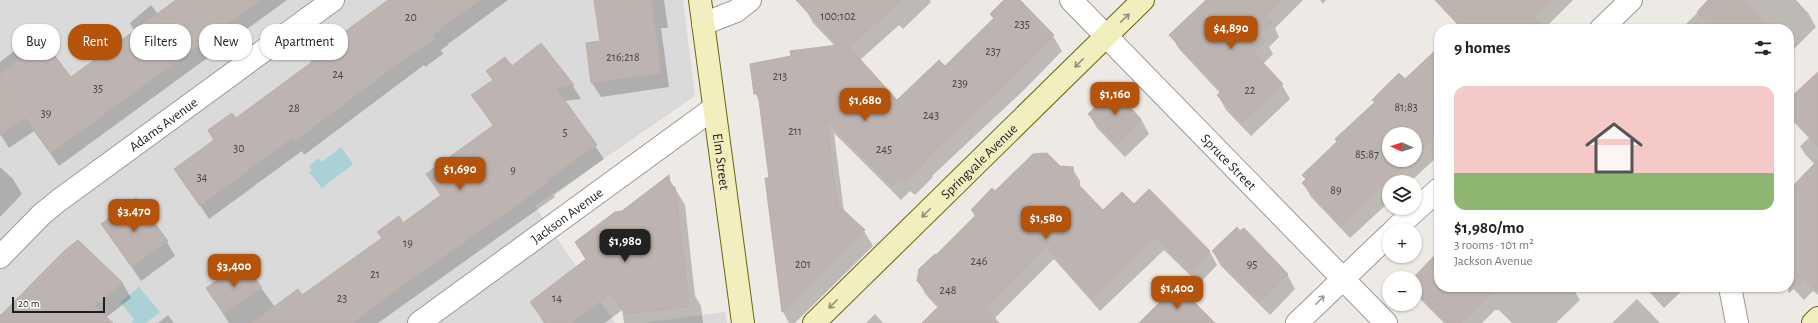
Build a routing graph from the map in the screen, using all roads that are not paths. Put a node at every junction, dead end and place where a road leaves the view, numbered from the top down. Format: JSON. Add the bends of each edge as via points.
{"nodes":[{"id":1,"x":333,"y":0,"type":"edge"},
{"id":2,"x":700,"y":0,"type":"edge"},
{"id":3,"x":750,"y":0,"type":"edge"},
{"id":4,"x":1071,"y":0,"type":"edge"},
{"id":5,"x":1143,"y":0,"type":"edge"},
{"id":6,"x":1631,"y":0,"type":"edge"},
{"id":7,"x":703,"y":24,"type":"junction"},
{"id":8,"x":1606,"y":24,"type":"edge"},
{"id":9,"x":1106,"y":36,"type":"junction"},
{"id":10,"x":714,"y":108,"type":"junction"},
{"id":11,"x":1434,"y":194,"type":"edge"},
{"id":12,"x":1402,"y":223,"type":"edge"},
{"id":13,"x":1382,"y":242,"type":"edge"},
{"id":14,"x":0,"y":257,"type":"edge"},
{"id":15,"x":1343,"y":278,"type":"junction"},
{"id":16,"x":1731,"y":292,"type":"edge"},
{"id":17,"x":1818,"y":318,"type":"edge"},
{"id":18,"x":419,"y":323,"type":"edge"},
{"id":19,"x":743,"y":323,"type":"edge"},
{"id":20,"x":814,"y":323,"type":"edge"},
{"id":21,"x":1297,"y":323,"type":"edge"},
{"id":22,"x":1386,"y":323,"type":"edge"},
{"id":23,"x":1737,"y":323,"type":"edge"},
{"id":24,"x":1813,"y":323,"type":"edge"}],
"edges":[{"from":1,"to":14,"type":"street","name":"Adams Avenue","via":[[58,201]]},
{"from":2,"to":7,"type":"street","name":"Elm Street"},
{"from":3,"to":7,"type":"street","via":[[736,11]]},
{"from":4,"to":9,"type":"street","name":"Spruce Street"},
{"from":9,"to":5,"type":"street","name":"Springvale Avenue","one_way":true},
{"from":6,"to":8,"type":"street"},
{"from":7,"to":10,"type":"street","name":"Elm Street"},
{"from":9,"to":15,"type":"street","name":"Spruce Street"},
{"from":9,"to":20,"type":"street","name":"Springvale Avenue","one_way":true},
{"from":10,"to":18,"type":"street","name":"Jackson Avenue"},
{"from":10,"to":19,"type":"street","name":"Elm Street"},
{"from":11,"to":12,"type":"street"},
{"from":13,"to":15,"type":"street"},
{"from":21,"to":15,"type":"street","one_way":true},
{"from":15,"to":22,"type":"street","name":"Spruce Street"},
{"from":16,"to":23,"type":"street"},
{"from":17,"to":24,"type":"street"}]}
